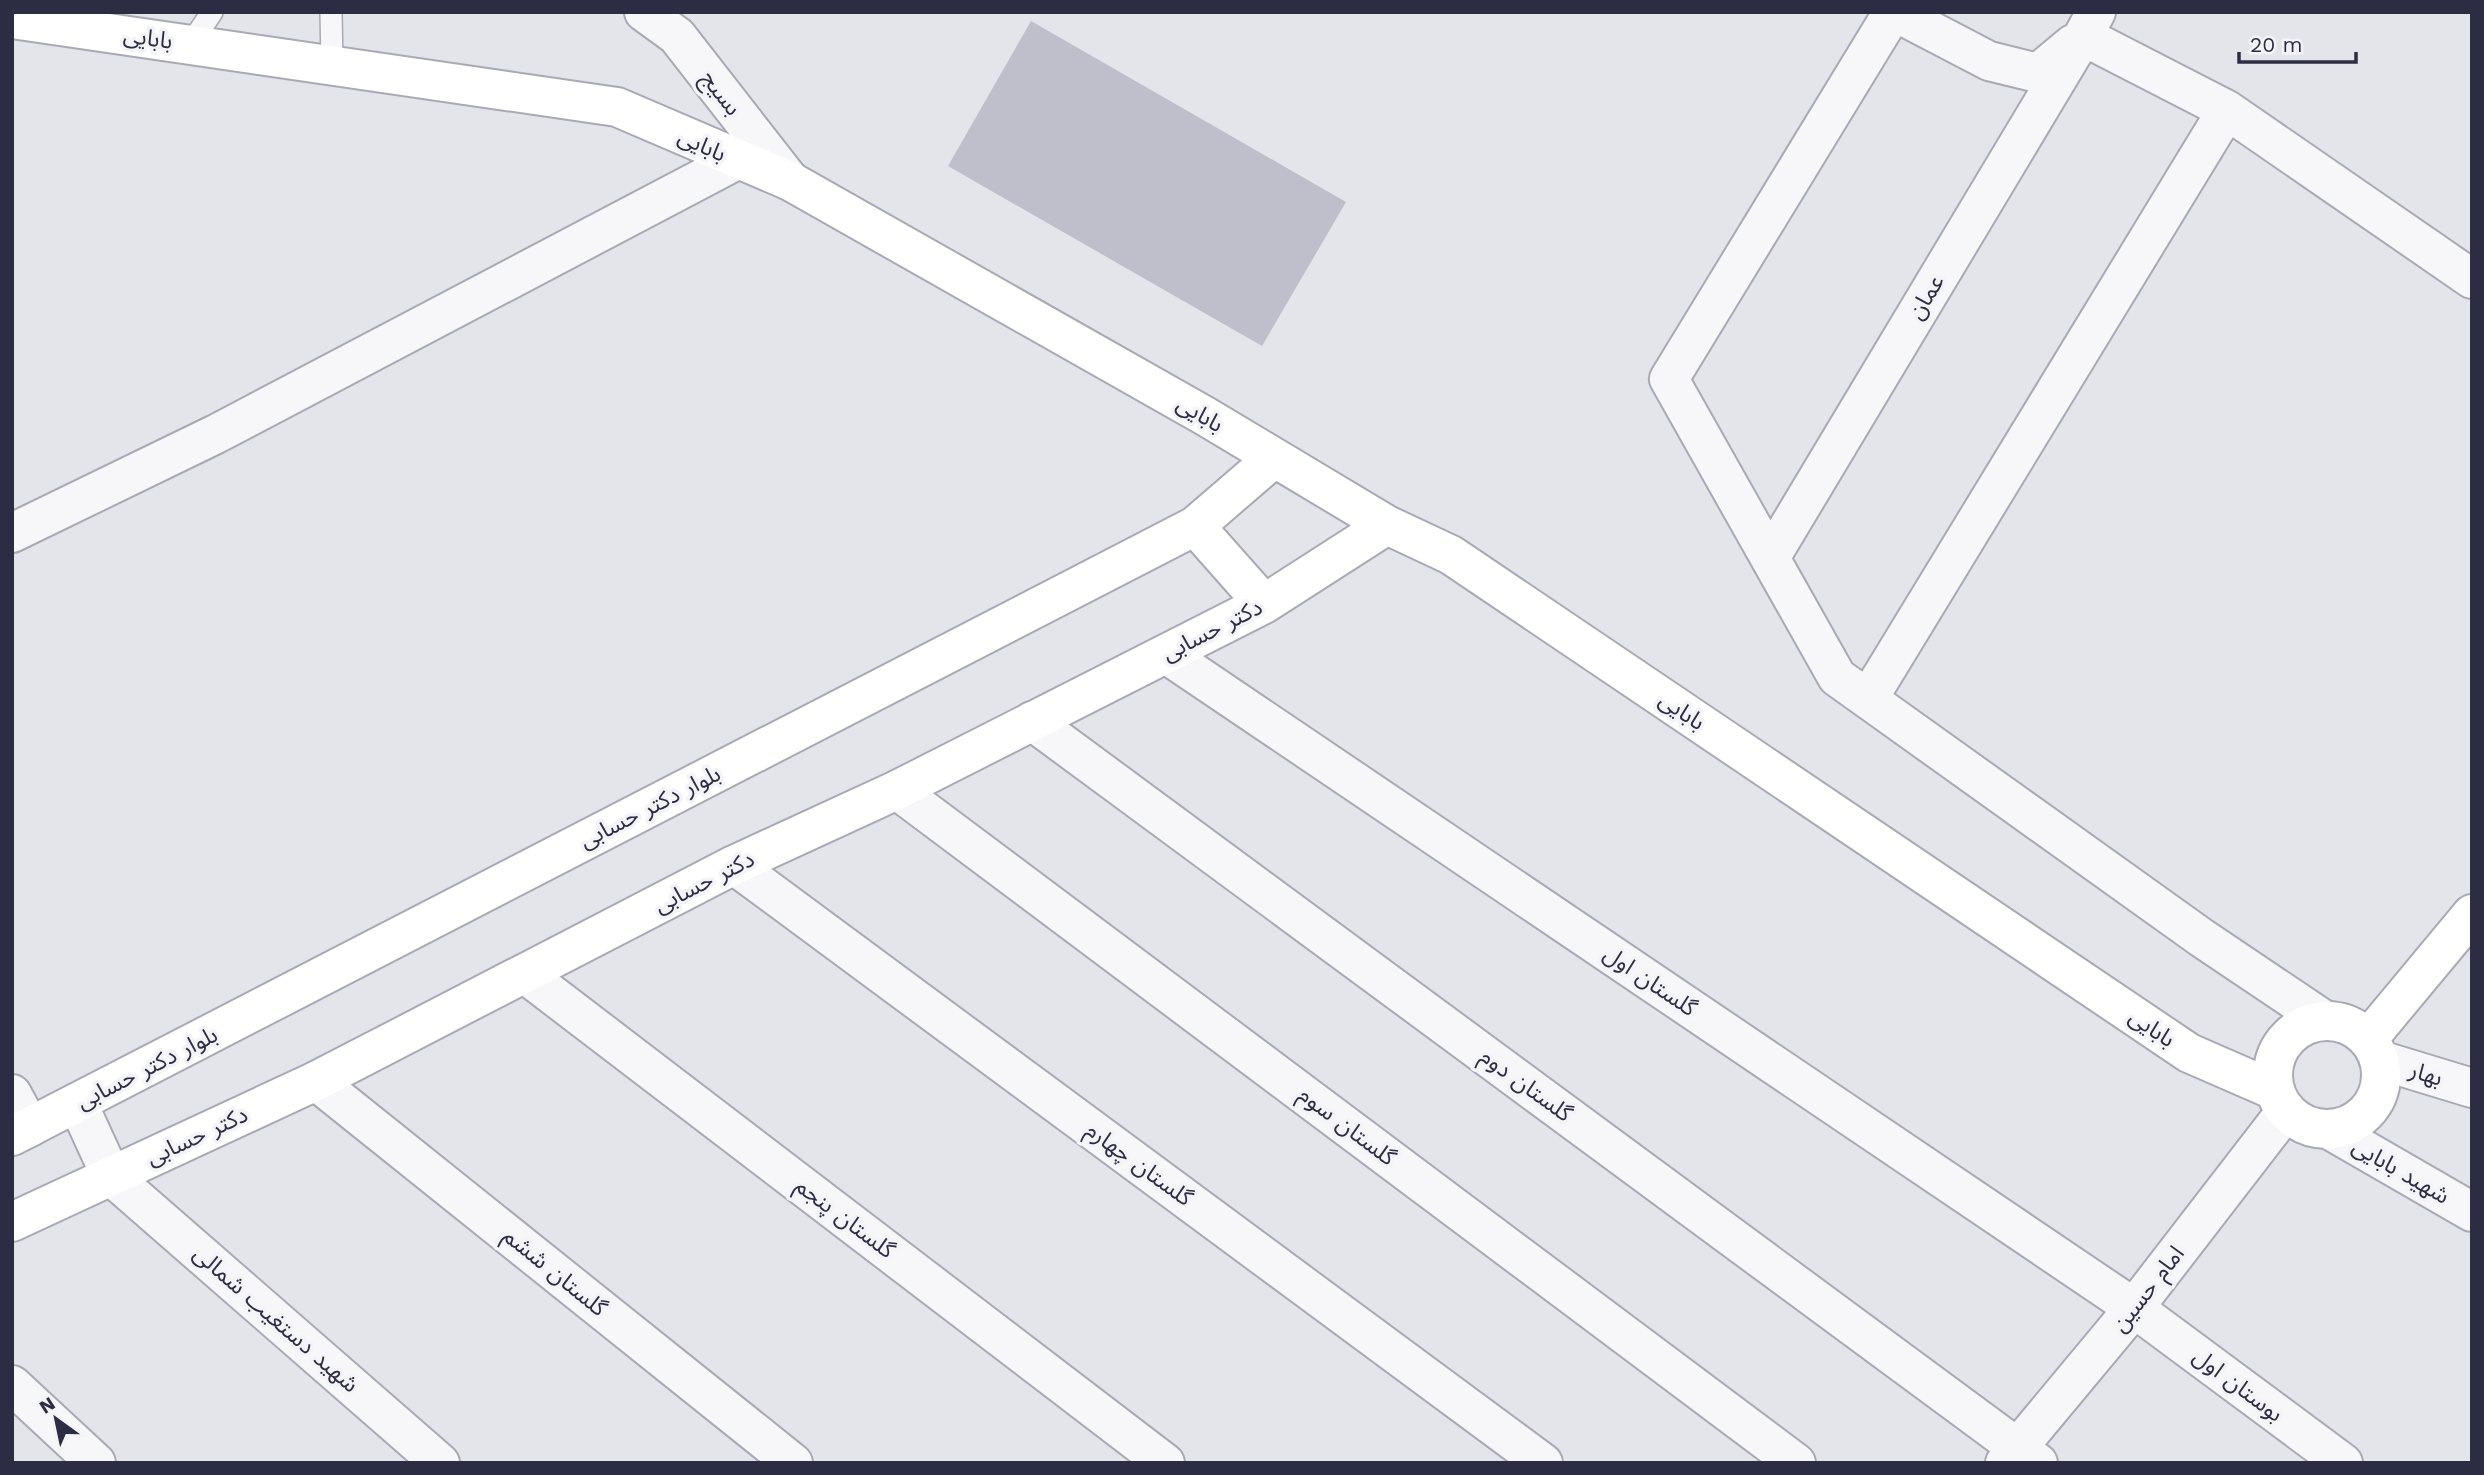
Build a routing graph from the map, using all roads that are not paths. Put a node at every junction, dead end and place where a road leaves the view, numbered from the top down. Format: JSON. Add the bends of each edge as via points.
{"nodes":[{"id":1,"x":212,"y":12,"type":"edge"},
{"id":2,"x":331,"y":12,"type":"edge"},
{"id":3,"x":644,"y":12,"type":"edge"},
{"id":4,"x":1894,"y":12,"type":"edge"},
{"id":5,"x":12,"y":19,"type":"edge"},
{"id":6,"x":2090,"y":24,"type":"edge"},
{"id":7,"x":190,"y":45,"type":"junction"},
{"id":8,"x":332,"y":65,"type":"junction"},
{"id":9,"x":2227,"y":110,"type":"junction"},
{"id":10,"x":737,"y":160,"type":"junction"},
{"id":11,"x":790,"y":181,"type":"junction"},
{"id":12,"x":2472,"y":279,"type":"edge"},
{"id":13,"x":1274,"y":458,"type":"junction"},
{"id":14,"x":1387,"y":525,"type":"junction"},
{"id":15,"x":1195,"y":526,"type":"junction"},
{"id":16,"x":12,"y":533,"type":"edge"},
{"id":17,"x":1770,"y":558,"type":"junction"},
{"id":18,"x":1264,"y":604,"type":"junction"},
{"id":19,"x":1166,"y":653,"type":"junction"},
{"id":20,"x":1868,"y":699,"type":"junction"},
{"id":21,"x":1032,"y":721,"type":"junction"},
{"id":22,"x":897,"y":790,"type":"junction"},
{"id":23,"x":734,"y":865,"type":"junction"},
{"id":24,"x":2472,"y":914,"type":"edge"},
{"id":25,"x":525,"y":974,"type":"junction"},
{"id":26,"x":2324,"y":1020,"type":"junction"},
{"id":27,"x":2374,"y":1049,"type":"junction"},
{"id":28,"x":316,"y":1081,"type":"junction"},
{"id":29,"x":2472,"y":1088,"type":"edge"},
{"id":30,"x":12,"y":1094,"type":"edge"},
{"id":31,"x":2280,"y":1100,"type":"junction"},
{"id":32,"x":78,"y":1104,"type":"junction"},
{"id":33,"x":2330,"y":1130,"type":"junction"},
{"id":34,"x":21,"y":1131,"type":"edge"},
{"id":35,"x":111,"y":1176,"type":"junction"},
{"id":36,"x":2472,"y":1212,"type":"edge"},
{"id":37,"x":12,"y":1222,"type":"edge"},
{"id":38,"x":2134,"y":1308,"type":"junction"},
{"id":39,"x":12,"y":1385,"type":"edge"},
{"id":40,"x":2021,"y":1458,"type":"edge"},
{"id":41,"x":96,"y":1463,"type":"edge"},
{"id":42,"x":440,"y":1463,"type":"edge"},
{"id":43,"x":793,"y":1463,"type":"edge"},
{"id":44,"x":1165,"y":1463,"type":"edge"},
{"id":45,"x":1543,"y":1463,"type":"edge"},
{"id":46,"x":1796,"y":1463,"type":"edge"},
{"id":47,"x":2343,"y":1463,"type":"edge"}],
"edges":[{"from":1,"to":7,"type":"lane"},
{"from":2,"to":8,"type":"lane"},
{"from":3,"to":11,"type":"street","name":"بسیج","via":[[677,36]]},
{"from":4,"to":6,"type":"street","via":[[1989,61],[2038,73]]},
{"from":4,"to":17,"type":"street","via":[[1669,379]]},
{"from":5,"to":7,"type":"street","name":"بابایی"},
{"from":6,"to":9,"type":"street"},
{"from":6,"to":17,"type":"street","name":"عمان"},
{"from":7,"to":8,"type":"street","name":"بابایی"},
{"from":8,"to":10,"type":"street","name":"بابایی","via":[[617,107]]},
{"from":9,"to":12,"type":"street"},
{"from":9,"to":20,"type":"street"},
{"from":10,"to":11,"type":"street","name":"بابایی"},
{"from":10,"to":16,"type":"street","via":[[216,434]]},
{"from":11,"to":13,"type":"street","name":"بابایی"},
{"from":13,"to":14,"type":"street","name":"بابایی"},
{"from":13,"to":15,"type":"street","name":"بلوار دکتر حسابی"},
{"from":14,"to":18,"type":"street","name":"دکتر حسابی"},
{"from":14,"to":31,"type":"street","name":"بابایی","via":[[1451,555],[2189,1053]]},
{"from":15,"to":18,"type":"street"},
{"from":15,"to":32,"type":"street","name":"بلوار دکتر حسابی"},
{"from":17,"to":20,"type":"street","via":[[1837,677]]},
{"from":18,"to":19,"type":"street","name":"دکتر حسابی"},
{"from":19,"to":21,"type":"street","name":"دکتر حسابی"},
{"from":19,"to":38,"type":"street","name":"گلستان اول"},
{"from":20,"to":26,"type":"street"},
{"from":21,"to":22,"type":"street","name":"دکتر حسابی"},
{"from":21,"to":40,"type":"street","name":"گلستان دوم"},
{"from":22,"to":23,"type":"street","name":"دکتر حسابی"},
{"from":22,"to":46,"type":"street","name":"گلستان سوم"},
{"from":23,"to":25,"type":"street","name":"دکتر حسابی"},
{"from":23,"to":45,"type":"street","name":"گلستان چهارم"},
{"from":24,"to":27,"type":"street"},
{"from":25,"to":28,"type":"street","name":"دکتر حسابی"},
{"from":25,"to":44,"type":"street","name":"گلستان پنجم"},
{"from":26,"to":27,"type":"street","via":[[2348,1025]]},
{"from":26,"to":31,"type":"street","via":[[2301,1027],[2283,1043],[2273,1066]]},
{"from":27,"to":29,"type":"street","name":"بهار"},
{"from":27,"to":33,"type":"street","via":[[2381,1084],[2372,1106],[2353,1123]]},
{"from":28,"to":35,"type":"street","name":"دکتر حسابی"},
{"from":28,"to":43,"type":"street","name":"گلستان ششم"},
{"from":30,"to":34,"type":"street"},
{"from":31,"to":33,"type":"street","via":[[2306,1125]]},
{"from":31,"to":38,"type":"street","name":"امام حسین"},
{"from":32,"to":34,"type":"street","name":"بلوار دکتر حسابی"},
{"from":32,"to":35,"type":"street"},
{"from":33,"to":36,"type":"street","name":"شهید بابایی"},
{"from":35,"to":37,"type":"street","name":"دکتر حسابی"},
{"from":35,"to":42,"type":"street","name":"شهید دستغیب شمالی"},
{"from":38,"to":40,"type":"street","name":"امام حسین"},
{"from":38,"to":47,"type":"street","name":"بوستان اول"},
{"from":39,"to":41,"type":"street"}]}
